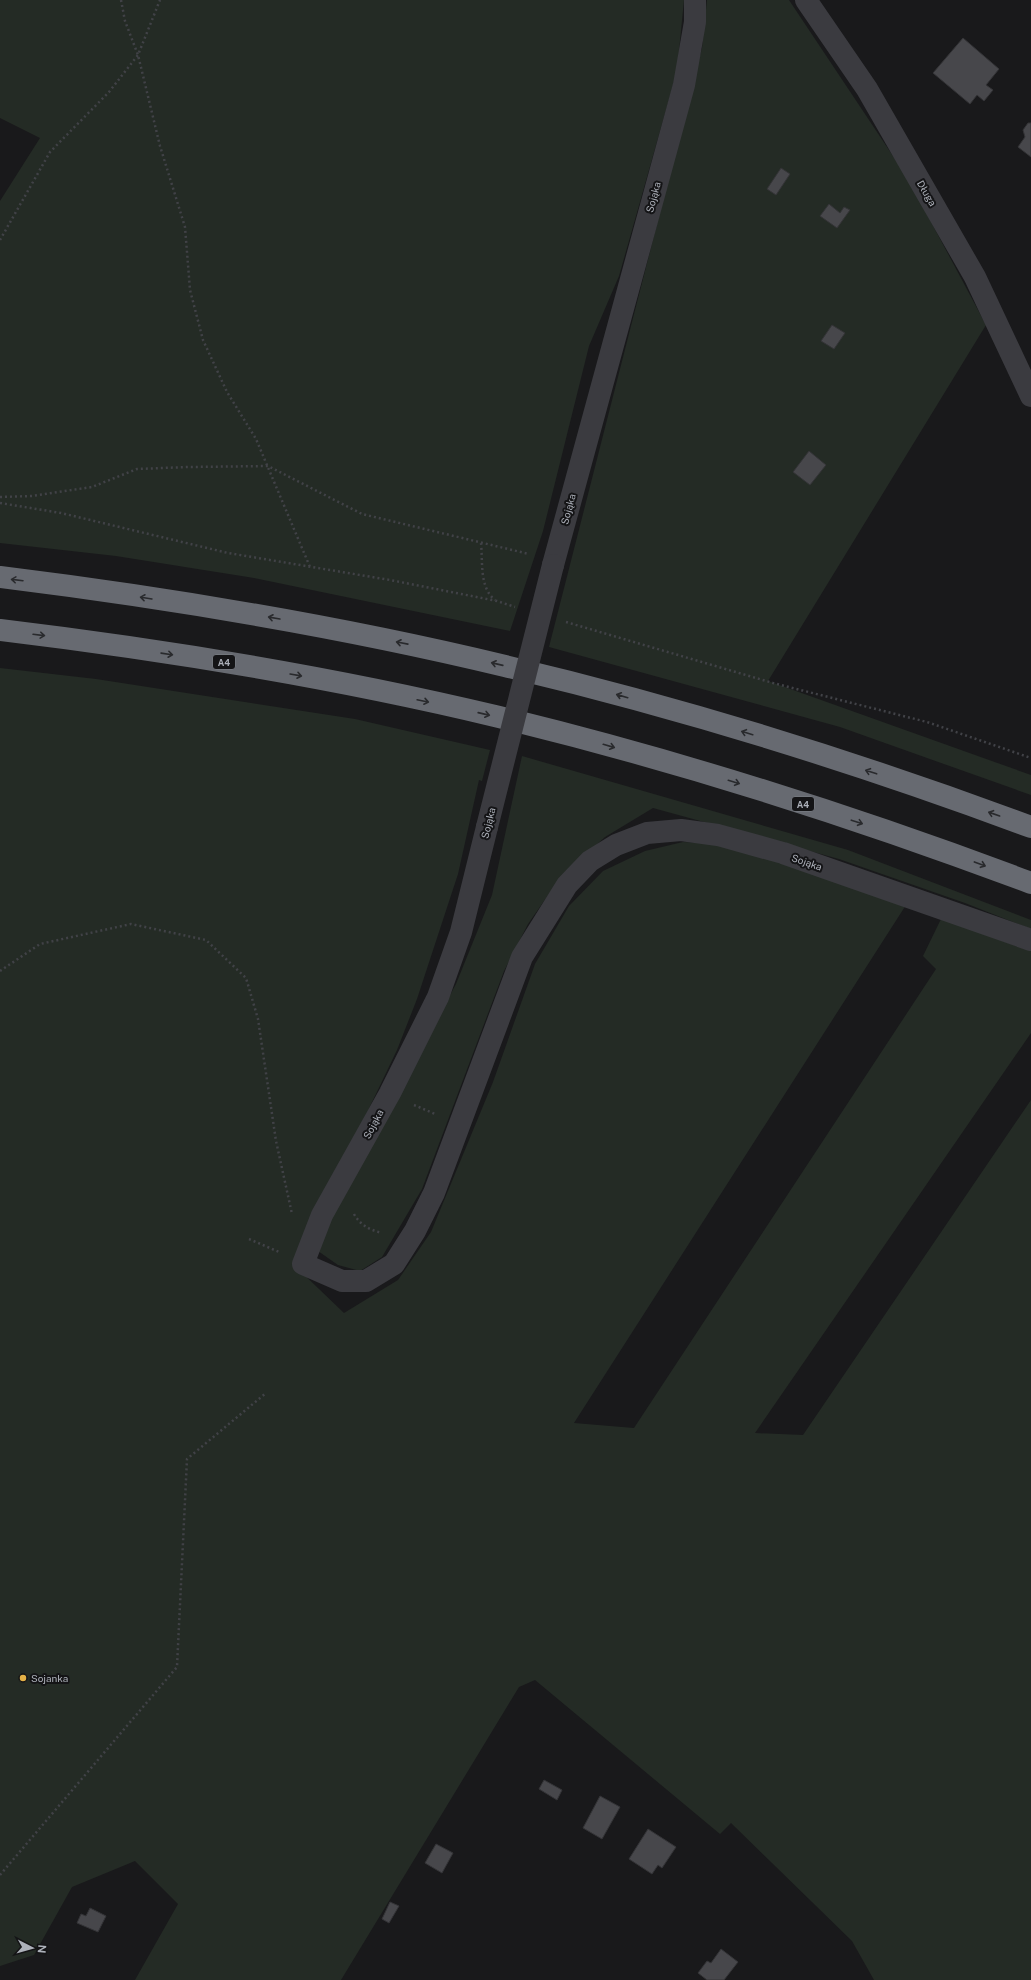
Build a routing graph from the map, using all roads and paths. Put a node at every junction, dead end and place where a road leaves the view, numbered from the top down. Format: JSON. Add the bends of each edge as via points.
{"nodes":[{"id":1,"x":121,"y":0,"type":"edge"},
{"id":2,"x":160,"y":0,"type":"edge"},
{"id":3,"x":695,"y":0,"type":"edge"},
{"id":4,"x":806,"y":0,"type":"edge"},
{"id":5,"x":138,"y":55,"type":"junction"},
{"id":6,"x":0,"y":240,"type":"edge"},
{"id":7,"x":1031,"y":396,"type":"edge"},
{"id":8,"x":268,"y":466,"type":"junction"},
{"id":9,"x":0,"y":497,"type":"edge"},
{"id":10,"x":481,"y":543,"type":"junction"},
{"id":11,"x":532,"y":555,"type":"dead end"},
{"id":12,"x":310,"y":567,"type":"dead end"},
{"id":13,"x":0,"y":578,"type":"edge"},
{"id":14,"x":497,"y":601,"type":"dead end"},
{"id":15,"x":0,"y":630,"type":"edge"},
{"id":16,"x":1031,"y":827,"type":"edge"},
{"id":17,"x":1031,"y":883,"type":"edge"},
{"id":18,"x":1031,"y":940,"type":"edge"},
{"id":19,"x":0,"y":971,"type":"edge"},
{"id":20,"x":390,"y":1093,"type":"junction"},
{"id":21,"x":460,"y":1122,"type":"junction"},
{"id":22,"x":339,"y":1186,"type":"junction"},
{"id":23,"x":293,"y":1218,"type":"dead end"},
{"id":24,"x":415,"y":1231,"type":"junction"},
{"id":25,"x":249,"y":1239,"type":"dead end"},
{"id":26,"x":303,"y":1264,"type":"junction"},
{"id":27,"x":266,"y":1394,"type":"dead end"},
{"id":28,"x":0,"y":1875,"type":"edge"}],
"edges":[{"from":1,"to":5,"type":"path","via":[[125,21]]},
{"from":2,"to":5,"type":"path"},
{"from":3,"to":20,"type":"street","name":"Sojąka","bridge":true,"via":[[695,22],[684,85],[553,565],[461,932],[438,997]]},
{"from":4,"to":7,"type":"street","name":"Długa","via":[[867,89],[976,277]]},
{"from":5,"to":6,"type":"path","via":[[109,92],[50,152]]},
{"from":5,"to":8,"type":"path","via":[[160,146],[185,227],[190,290],[202,340]]},
{"from":8,"to":9,"type":"path","via":[[138,469],[92,487],[32,496]]},
{"from":8,"to":10,"type":"path","via":[[362,514]]},
{"from":8,"to":12,"type":"path"},
{"from":10,"to":11,"type":"path"},
{"from":10,"to":14,"type":"path","via":[[484,587],[488,595]]},
{"from":16,"to":13,"type":"highway","one_way":true,"via":[[799,748],[511,667],[307,624]]},
{"from":15,"to":17,"type":"highway","number":"A4","one_way":true,"via":[[226,662],[312,677],[494,716],[785,798]]},
{"from":18,"to":21,"type":"street","name":"Sojąka","via":[[783,853],[718,835],[682,830],[648,833],[616,844],[590,861],[567,885],[522,957]]},
{"from":19,"to":23,"type":"path","via":[[40,944],[131,924],[206,940],[246,978],[258,1019],[276,1141]]},
{"from":20,"to":21,"type":"path","via":[[423,1110]]},
{"from":20,"to":22,"type":"street","name":"Sojąka"},
{"from":21,"to":24,"type":"street","name":"Sojąka","via":[[434,1193]]},
{"from":22,"to":24,"type":"path","via":[[358,1221],[371,1230],[393,1236]]},
{"from":22,"to":26,"type":"street","name":"Sojąka","via":[[322,1215]]},
{"from":24,"to":26,"type":"street","name":"Sojąka","via":[[394,1264],[366,1281],[342,1281]]},
{"from":25,"to":26,"type":"path"},
{"from":27,"to":28,"type":"path","via":[[187,1459],[177,1667]]}]}
